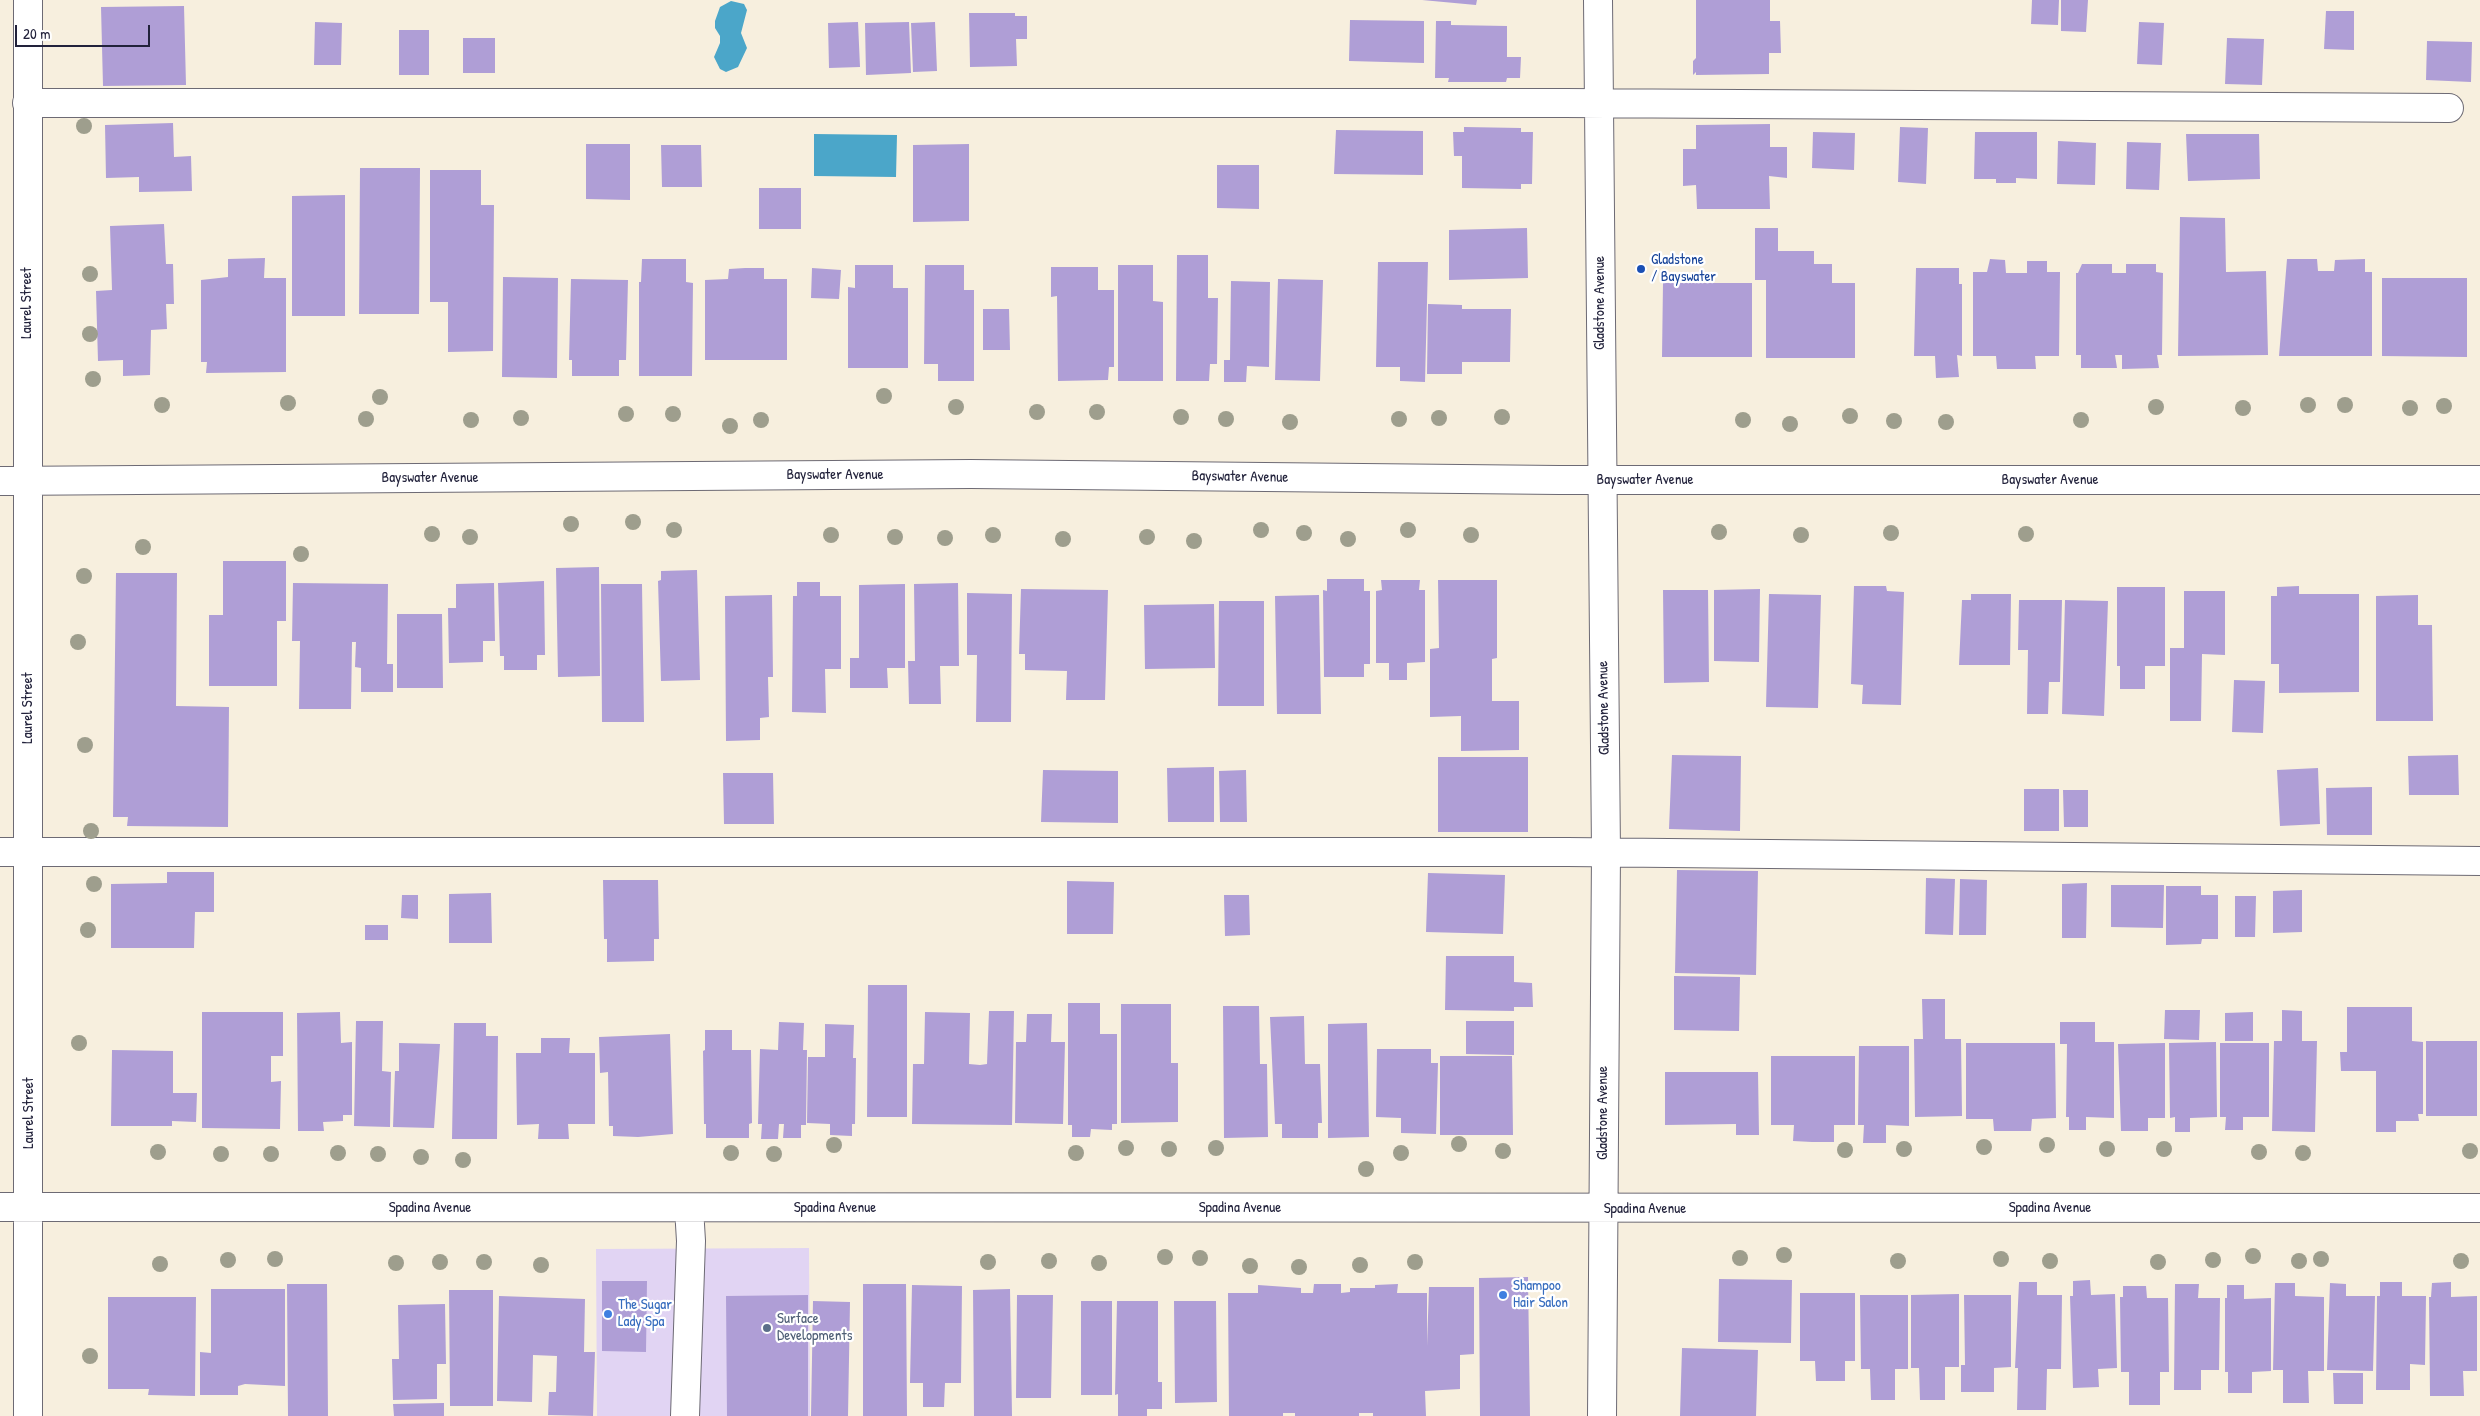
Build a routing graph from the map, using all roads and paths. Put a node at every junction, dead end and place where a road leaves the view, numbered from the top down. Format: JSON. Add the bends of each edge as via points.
{"nodes":[{"id":1,"x":28,"y":0,"type":"edge"},
{"id":2,"x":1598,"y":0,"type":"edge"},
{"id":3,"x":27,"y":103,"type":"junction"},
{"id":4,"x":1600,"y":104,"type":"junction"},
{"id":5,"x":2448,"y":108,"type":"dead end"},
{"id":6,"x":1601,"y":480,"type":"junction"},
{"id":7,"x":2480,"y":480,"type":"edge"},
{"id":8,"x":0,"y":481,"type":"edge"},
{"id":9,"x":27,"y":481,"type":"junction"},
{"id":10,"x":0,"y":852,"type":"edge"},
{"id":11,"x":29,"y":852,"type":"junction"},
{"id":12,"x":1606,"y":852,"type":"junction"},
{"id":13,"x":2480,"y":861,"type":"edge"},
{"id":14,"x":0,"y":1208,"type":"edge"},
{"id":15,"x":28,"y":1208,"type":"junction"},
{"id":16,"x":689,"y":1208,"type":"junction"},
{"id":17,"x":1603,"y":1208,"type":"junction"},
{"id":18,"x":2480,"y":1208,"type":"edge"},
{"id":19,"x":28,"y":1416,"type":"edge"},
{"id":20,"x":685,"y":1416,"type":"edge"},
{"id":21,"x":1602,"y":1416,"type":"edge"}],
"edges":[{"from":1,"to":3,"type":"street","name":"Laurel Street"},
{"from":2,"to":4,"type":"street","name":"Gladstone Avenue"},
{"from":3,"to":4,"type":"street"},
{"from":3,"to":9,"type":"street","name":"Laurel Street"},
{"from":4,"to":5,"type":"street"},
{"from":4,"to":6,"type":"street","name":"Gladstone Avenue"},
{"from":6,"to":7,"type":"street","name":"Bayswater Avenue"},
{"from":6,"to":9,"type":"street","name":"Bayswater Avenue","via":[[971,474]]},
{"from":6,"to":12,"type":"street","name":"Gladstone Avenue"},
{"from":8,"to":9,"type":"street","name":"Bayswater Avenue"},
{"from":9,"to":11,"type":"street","name":"Laurel Street"},
{"from":10,"to":11,"type":"street"},
{"from":11,"to":12,"type":"street"},
{"from":11,"to":15,"type":"street","name":"Laurel Street"},
{"from":12,"to":13,"type":"street"},
{"from":12,"to":17,"type":"street","name":"Gladstone Avenue"},
{"from":14,"to":15,"type":"street","name":"Spadina Avenue"},
{"from":15,"to":16,"type":"street","name":"Spadina Avenue"},
{"from":15,"to":19,"type":"street","name":"Laurel Street"},
{"from":16,"to":17,"type":"street","name":"Spadina Avenue"},
{"from":16,"to":20,"type":"street","via":[[691,1241]]},
{"from":17,"to":18,"type":"street","name":"Spadina Avenue"},
{"from":17,"to":21,"type":"street","name":"Gladstone Avenue"}]}
